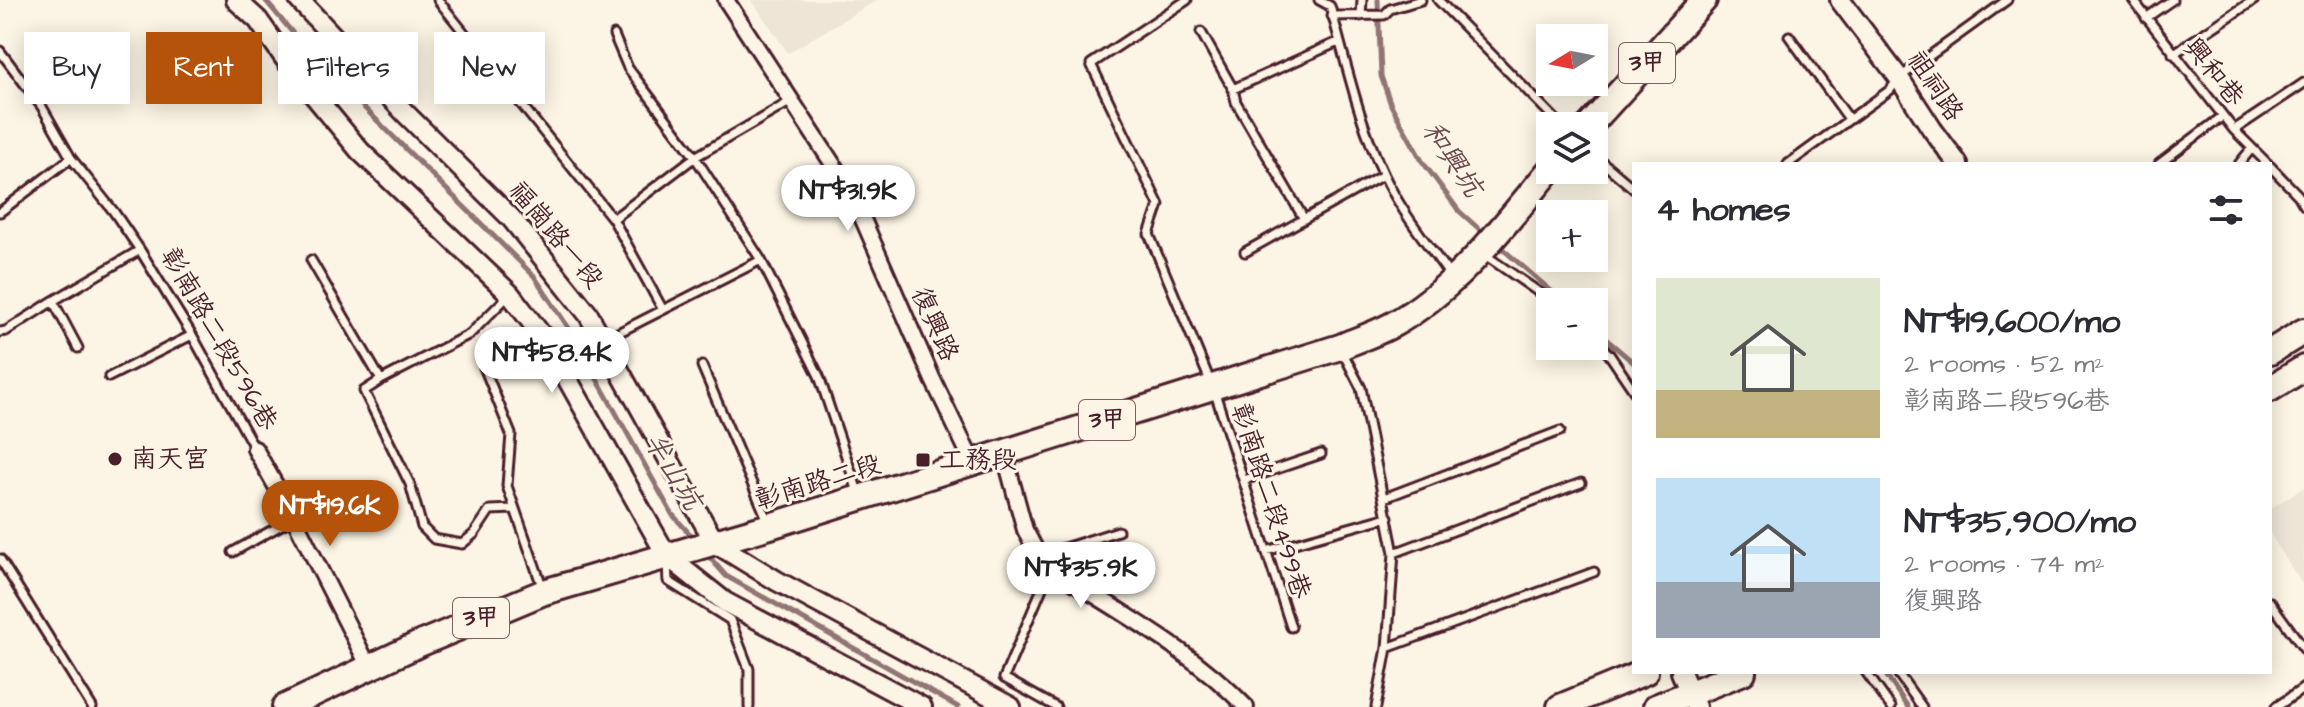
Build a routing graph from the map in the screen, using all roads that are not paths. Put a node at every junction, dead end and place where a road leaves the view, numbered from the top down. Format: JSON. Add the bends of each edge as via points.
{"nodes":[{"id":1,"x":236,"y":0,"type":"edge"},
{"id":2,"x":299,"y":0,"type":"edge"},
{"id":3,"x":438,"y":0,"type":"edge"},
{"id":4,"x":726,"y":0,"type":"edge"},
{"id":5,"x":1187,"y":0,"type":"edge"},
{"id":6,"x":1319,"y":0,"type":"edge"},
{"id":7,"x":1362,"y":0,"type":"edge"},
{"id":8,"x":1421,"y":0,"type":"edge"},
{"id":9,"x":1438,"y":0,"type":"edge"},
{"id":10,"x":1704,"y":0,"type":"edge"},
{"id":11,"x":1840,"y":0,"type":"edge"},
{"id":12,"x":2007,"y":0,"type":"edge"},
{"id":13,"x":2133,"y":0,"type":"edge"},
{"id":14,"x":2172,"y":0,"type":"edge"},
{"id":15,"x":2254,"y":0,"type":"edge"},
{"id":16,"x":1388,"y":8,"type":"edge"},
{"id":17,"x":1332,"y":16,"type":"junction"},
{"id":18,"x":1361,"y":16,"type":"junction"},
{"id":19,"x":2146,"y":18,"type":"junction"},
{"id":20,"x":1201,"y":32,"type":"dead end"},
{"id":21,"x":614,"y":35,"type":"dead end"},
{"id":22,"x":1789,"y":36,"type":"dead end"},
{"id":23,"x":1338,"y":42,"type":"junction"},
{"id":24,"x":0,"y":51,"type":"edge"},
{"id":25,"x":2173,"y":54,"type":"junction"},
{"id":26,"x":1899,"y":78,"type":"junction"},
{"id":27,"x":2304,"y":83,"type":"edge"},
{"id":28,"x":1233,"y":89,"type":"junction"},
{"id":29,"x":793,"y":100,"type":"junction"},
{"id":30,"x":1548,"y":112,"type":"edge"},
{"id":31,"x":1602,"y":112,"type":"edge"},
{"id":32,"x":2223,"y":116,"type":"junction"},
{"id":33,"x":1849,"y":119,"type":"junction"},
{"id":34,"x":2234,"y":130,"type":"junction"},
{"id":35,"x":2252,"y":148,"type":"junction"},
{"id":36,"x":695,"y":157,"type":"junction"},
{"id":37,"x":71,"y":158,"type":"junction"},
{"id":38,"x":1791,"y":162,"type":"edge"},
{"id":39,"x":1957,"y":162,"type":"edge"},
{"id":40,"x":2162,"y":162,"type":"edge"},
{"id":41,"x":2241,"y":162,"type":"edge"},
{"id":42,"x":2266,"y":162,"type":"edge"},
{"id":43,"x":1608,"y":167,"type":"edge"},
{"id":44,"x":2272,"y":168,"type":"edge"},
{"id":45,"x":1383,"y":175,"type":"junction"},
{"id":46,"x":1538,"y":184,"type":"edge"},
{"id":47,"x":1632,"y":187,"type":"edge"},
{"id":48,"x":2304,"y":205,"type":"edge"},
{"id":49,"x":0,"y":212,"type":"edge"},
{"id":50,"x":613,"y":219,"type":"junction"},
{"id":51,"x":1304,"y":219,"type":"junction"},
{"id":52,"x":1487,"y":243,"type":"junction"},
{"id":53,"x":140,"y":250,"type":"junction"},
{"id":54,"x":1245,"y":252,"type":"dead end"},
{"id":55,"x":311,"y":260,"type":"dead end"},
{"id":56,"x":761,"y":260,"type":"junction"},
{"id":57,"x":1453,"y":279,"type":"junction"},
{"id":58,"x":1537,"y":288,"type":"edge"},
{"id":59,"x":510,"y":294,"type":"junction"},
{"id":60,"x":53,"y":301,"type":"junction"},
{"id":61,"x":663,"y":310,"type":"junction"},
{"id":62,"x":2304,"y":331,"type":"edge"},
{"id":63,"x":0,"y":332,"type":"edge"},
{"id":64,"x":192,"y":335,"type":"junction"},
{"id":65,"x":602,"y":341,"type":"junction"},
{"id":66,"x":1340,"y":347,"type":"junction"},
{"id":67,"x":78,"y":348,"type":"dead end"},
{"id":68,"x":2272,"y":351,"type":"edge"},
{"id":69,"x":1608,"y":353,"type":"edge"},
{"id":70,"x":702,"y":366,"type":"dead end"},
{"id":71,"x":484,"y":367,"type":"dead end"},
{"id":72,"x":2304,"y":368,"type":"edge"},
{"id":73,"x":109,"y":377,"type":"dead end"},
{"id":74,"x":381,"y":380,"type":"junction"},
{"id":75,"x":1213,"y":387,"type":"junction"},
{"id":76,"x":1632,"y":388,"type":"edge"},
{"id":77,"x":2272,"y":388,"type":"edge"},
{"id":78,"x":1560,"y":431,"type":"dead end"},
{"id":79,"x":255,"y":449,"type":"joint"},
{"id":80,"x":1004,"y":453,"type":"junction"},
{"id":81,"x":1321,"y":454,"type":"dead end"},
{"id":82,"x":973,"y":463,"type":"junction"},
{"id":83,"x":1244,"y":480,"type":"junction"},
{"id":84,"x":1581,"y":483,"type":"dead end"},
{"id":85,"x":860,"y":498,"type":"junction"},
{"id":86,"x":1384,"y":498,"type":"junction"},
{"id":87,"x":515,"y":509,"type":"junction"},
{"id":88,"x":1388,"y":517,"type":"junction"},
{"id":89,"x":294,"y":518,"type":"junction"},
{"id":90,"x":770,"y":526,"type":"junction"},
{"id":91,"x":1118,"y":531,"type":"dead end"},
{"id":92,"x":692,"y":549,"type":"junction"},
{"id":93,"x":1266,"y":551,"type":"junction"},
{"id":94,"x":233,"y":552,"type":"dead end"},
{"id":95,"x":1394,"y":553,"type":"junction"},
{"id":96,"x":1039,"y":556,"type":"junction"},
{"id":97,"x":0,"y":559,"type":"edge"},
{"id":98,"x":1051,"y":567,"type":"junction"},
{"id":99,"x":1594,"y":572,"type":"dead end"},
{"id":100,"x":544,"y":592,"type":"junction"},
{"id":101,"x":2272,"y":605,"type":"edge"},
{"id":102,"x":1291,"y":627,"type":"dead end"},
{"id":103,"x":1387,"y":648,"type":"junction"},
{"id":104,"x":2304,"y":649,"type":"edge"},
{"id":105,"x":369,"y":667,"type":"junction"},
{"id":106,"x":1640,"y":674,"type":"edge"},
{"id":107,"x":1737,"y":674,"type":"edge"},
{"id":108,"x":1867,"y":674,"type":"edge"},
{"id":109,"x":1898,"y":674,"type":"edge"},
{"id":110,"x":2304,"y":688,"type":"edge"},
{"id":111,"x":1689,"y":691,"type":"edge"},
{"id":112,"x":92,"y":707,"type":"edge"},
{"id":113,"x":285,"y":707,"type":"edge"},
{"id":114,"x":749,"y":707,"type":"edge"},
{"id":115,"x":922,"y":707,"type":"edge"},
{"id":116,"x":1011,"y":707,"type":"edge"},
{"id":117,"x":1056,"y":707,"type":"edge"},
{"id":118,"x":1246,"y":707,"type":"edge"},
{"id":119,"x":1376,"y":707,"type":"edge"},
{"id":120,"x":1560,"y":707,"type":"edge"},
{"id":121,"x":1656,"y":707,"type":"edge"},
{"id":122,"x":1891,"y":707,"type":"edge"},
{"id":123,"x":1922,"y":707,"type":"edge"},
{"id":124,"x":2276,"y":707,"type":"edge"}],
"edges":[{"from":1,"to":59,"type":"street","name":"福崗路一段","via":[[258,20],[360,151]]},
{"from":2,"to":65,"type":"street","name":"福崗路一段","via":[[511,218],[588,314]]},
{"from":3,"to":50,"type":"lane"},
{"from":4,"to":29,"type":"street","name":"復興路"},
{"from":5,"to":75,"type":"lane","name":"彰南路二段499巷","via":[[1091,64],[1159,205],[1149,234]]},
{"from":6,"to":17,"type":"lane","via":[[1330,6]]},
{"from":7,"to":18,"type":"lane"},
{"from":8,"to":16,"type":"lane"},
{"from":9,"to":30,"type":"lane"},
{"from":10,"to":31,"type":"main road","number":"3甲"},
{"from":11,"to":26,"type":"street","name":"祖祠路"},
{"from":12,"to":26,"type":"lane"},
{"from":13,"to":19,"type":"lane","name":"興和巷"},
{"from":14,"to":19,"type":"lane"},
{"from":15,"to":25,"type":"lane"},
{"from":16,"to":18,"type":"lane"},
{"from":17,"to":18,"type":"lane"},
{"from":17,"to":23,"type":"lane"},
{"from":19,"to":25,"type":"lane","name":"興和巷"},
{"from":20,"to":28,"type":"lane"},
{"from":21,"to":36,"type":"lane","via":[[628,68]]},
{"from":22,"to":33,"type":"lane"},
{"from":23,"to":28,"type":"lane"},
{"from":23,"to":45,"type":"lane"},
{"from":24,"to":37,"type":"lane","name":"彰南路二段596巷","via":[[42,107]]},
{"from":25,"to":32,"type":"lane","name":"興和巷"},
{"from":26,"to":33,"type":"lane"},
{"from":26,"to":39,"type":"street","name":"祖祠路"},
{"from":27,"to":34,"type":"lane"},
{"from":28,"to":51,"type":"lane"},
{"from":29,"to":36,"type":"lane"},
{"from":29,"to":82,"type":"street","name":"復興路","via":[[851,192]]},
{"from":32,"to":34,"type":"lane","name":"興和巷"},
{"from":32,"to":40,"type":"lane"},
{"from":33,"to":38,"type":"lane"},
{"from":34,"to":35,"type":"lane","name":"興和巷"},
{"from":35,"to":41,"type":"lane"},
{"from":35,"to":42,"type":"lane","name":"興和巷"},
{"from":36,"to":50,"type":"lane"},
{"from":36,"to":56,"type":"lane"},
{"from":37,"to":49,"type":"lane"},
{"from":37,"to":53,"type":"lane","name":"彰南路二段596巷"},
{"from":43,"to":47,"type":"lane"},
{"from":44,"to":48,"type":"lane","name":"興和巷"},
{"from":45,"to":51,"type":"lane"},
{"from":45,"to":57,"type":"lane"},
{"from":46,"to":52,"type":"main road","name":"彰南路二段","number":"3甲"},
{"from":50,"to":61,"type":"lane"},
{"from":51,"to":54,"type":"lane"},
{"from":52,"to":57,"type":"main road","name":"彰南路二段","number":"3甲"},
{"from":52,"to":58,"type":"lane"},
{"from":53,"to":60,"type":"lane"},
{"from":53,"to":64,"type":"lane","name":"彰南路二段596巷"},
{"from":55,"to":74,"type":"lane"},
{"from":56,"to":61,"type":"lane"},
{"from":56,"to":85,"type":"lane","via":[[819,376]]},
{"from":57,"to":66,"type":"main road","name":"彰南路二段","number":"3甲","via":[[1392,325]]},
{"from":59,"to":74,"type":"lane","via":[[470,334]]},
{"from":59,"to":92,"type":"street","name":"福崗路一段"},
{"from":60,"to":63,"type":"lane"},
{"from":60,"to":67,"type":"lane"},
{"from":61,"to":65,"type":"lane"},
{"from":62,"to":68,"type":"main road"},
{"from":64,"to":73,"type":"lane"},
{"from":64,"to":79,"type":"lane","name":"彰南路二段596巷"},
{"from":65,"to":92,"type":"street","name":"福崗路一段"},
{"from":66,"to":75,"type":"main road","name":"彰南路二段","number":"3甲"},
{"from":66,"to":86,"type":"lane","via":[[1361,388]]},
{"from":69,"to":76,"type":"lane"},
{"from":70,"to":90,"type":"lane"},
{"from":71,"to":87,"type":"lane","via":[[511,434],[507,486]]},
{"from":72,"to":77,"type":"main road"},
{"from":74,"to":87,"type":"lane","via":[[364,391],[410,484],[422,527],[434,539],[462,544],[490,510]]},
{"from":75,"to":80,"type":"main road","name":"彰南路二段","number":"3甲"},
{"from":75,"to":83,"type":"lane","name":"彰南路二段499巷"},
{"from":78,"to":86,"type":"lane"},
{"from":79,"to":89,"type":"street","name":"彰南路二段596巷"},
{"from":80,"to":82,"type":"main road","name":"彰南路二段","number":"3甲"},
{"from":80,"to":96,"type":"street","via":[[1025,530]]},
{"from":81,"to":83,"type":"lane"},
{"from":82,"to":85,"type":"main road","name":"彰南路二段","number":"3甲"},
{"from":83,"to":93,"type":"lane","name":"彰南路二段499巷"},
{"from":84,"to":95,"type":"lane"},
{"from":85,"to":90,"type":"main road","name":"彰南路二段","number":"3甲"},
{"from":86,"to":88,"type":"lane"},
{"from":87,"to":100,"type":"lane"},
{"from":88,"to":93,"type":"lane"},
{"from":88,"to":95,"type":"lane"},
{"from":89,"to":94,"type":"lane"},
{"from":89,"to":105,"type":"street","name":"彰南路二段596巷"},
{"from":90,"to":92,"type":"main road","name":"彰南路二段","number":"3甲"},
{"from":91,"to":96,"type":"lane"},
{"from":92,"to":100,"type":"main road","name":"彰南路二段","number":"3甲"},
{"from":92,"to":114,"type":"lane","via":[[668,581],[730,620],[749,669]]},
{"from":92,"to":115,"type":"street","name":"福崗路一段","via":[[725,602]]},
{"from":92,"to":116,"type":"street","name":"福崗路一段","via":[[777,581]]},
{"from":93,"to":102,"type":"lane","name":"彰南路二段499巷"},
{"from":95,"to":103,"type":"lane"},
{"from":96,"to":98,"type":"street"},
{"from":97,"to":112,"type":"lane"},
{"from":98,"to":117,"type":"lane","via":[[1004,678]]},
{"from":98,"to":118,"type":"street","via":[[1194,660]]},
{"from":99,"to":103,"type":"lane"},
{"from":100,"to":105,"type":"main road","name":"彰南路二段","number":"3甲"},
{"from":101,"to":104,"type":"lane"},
{"from":103,"to":119,"type":"lane"},
{"from":105,"to":113,"type":"main road","name":"彰南路二段","number":"3甲"},
{"from":106,"to":120,"type":"main road"},
{"from":107,"to":111,"type":"main road"},
{"from":108,"to":122,"type":"lane"},
{"from":109,"to":123,"type":"lane"},
{"from":110,"to":124,"type":"lane"},
{"from":111,"to":121,"type":"main road"}]}
